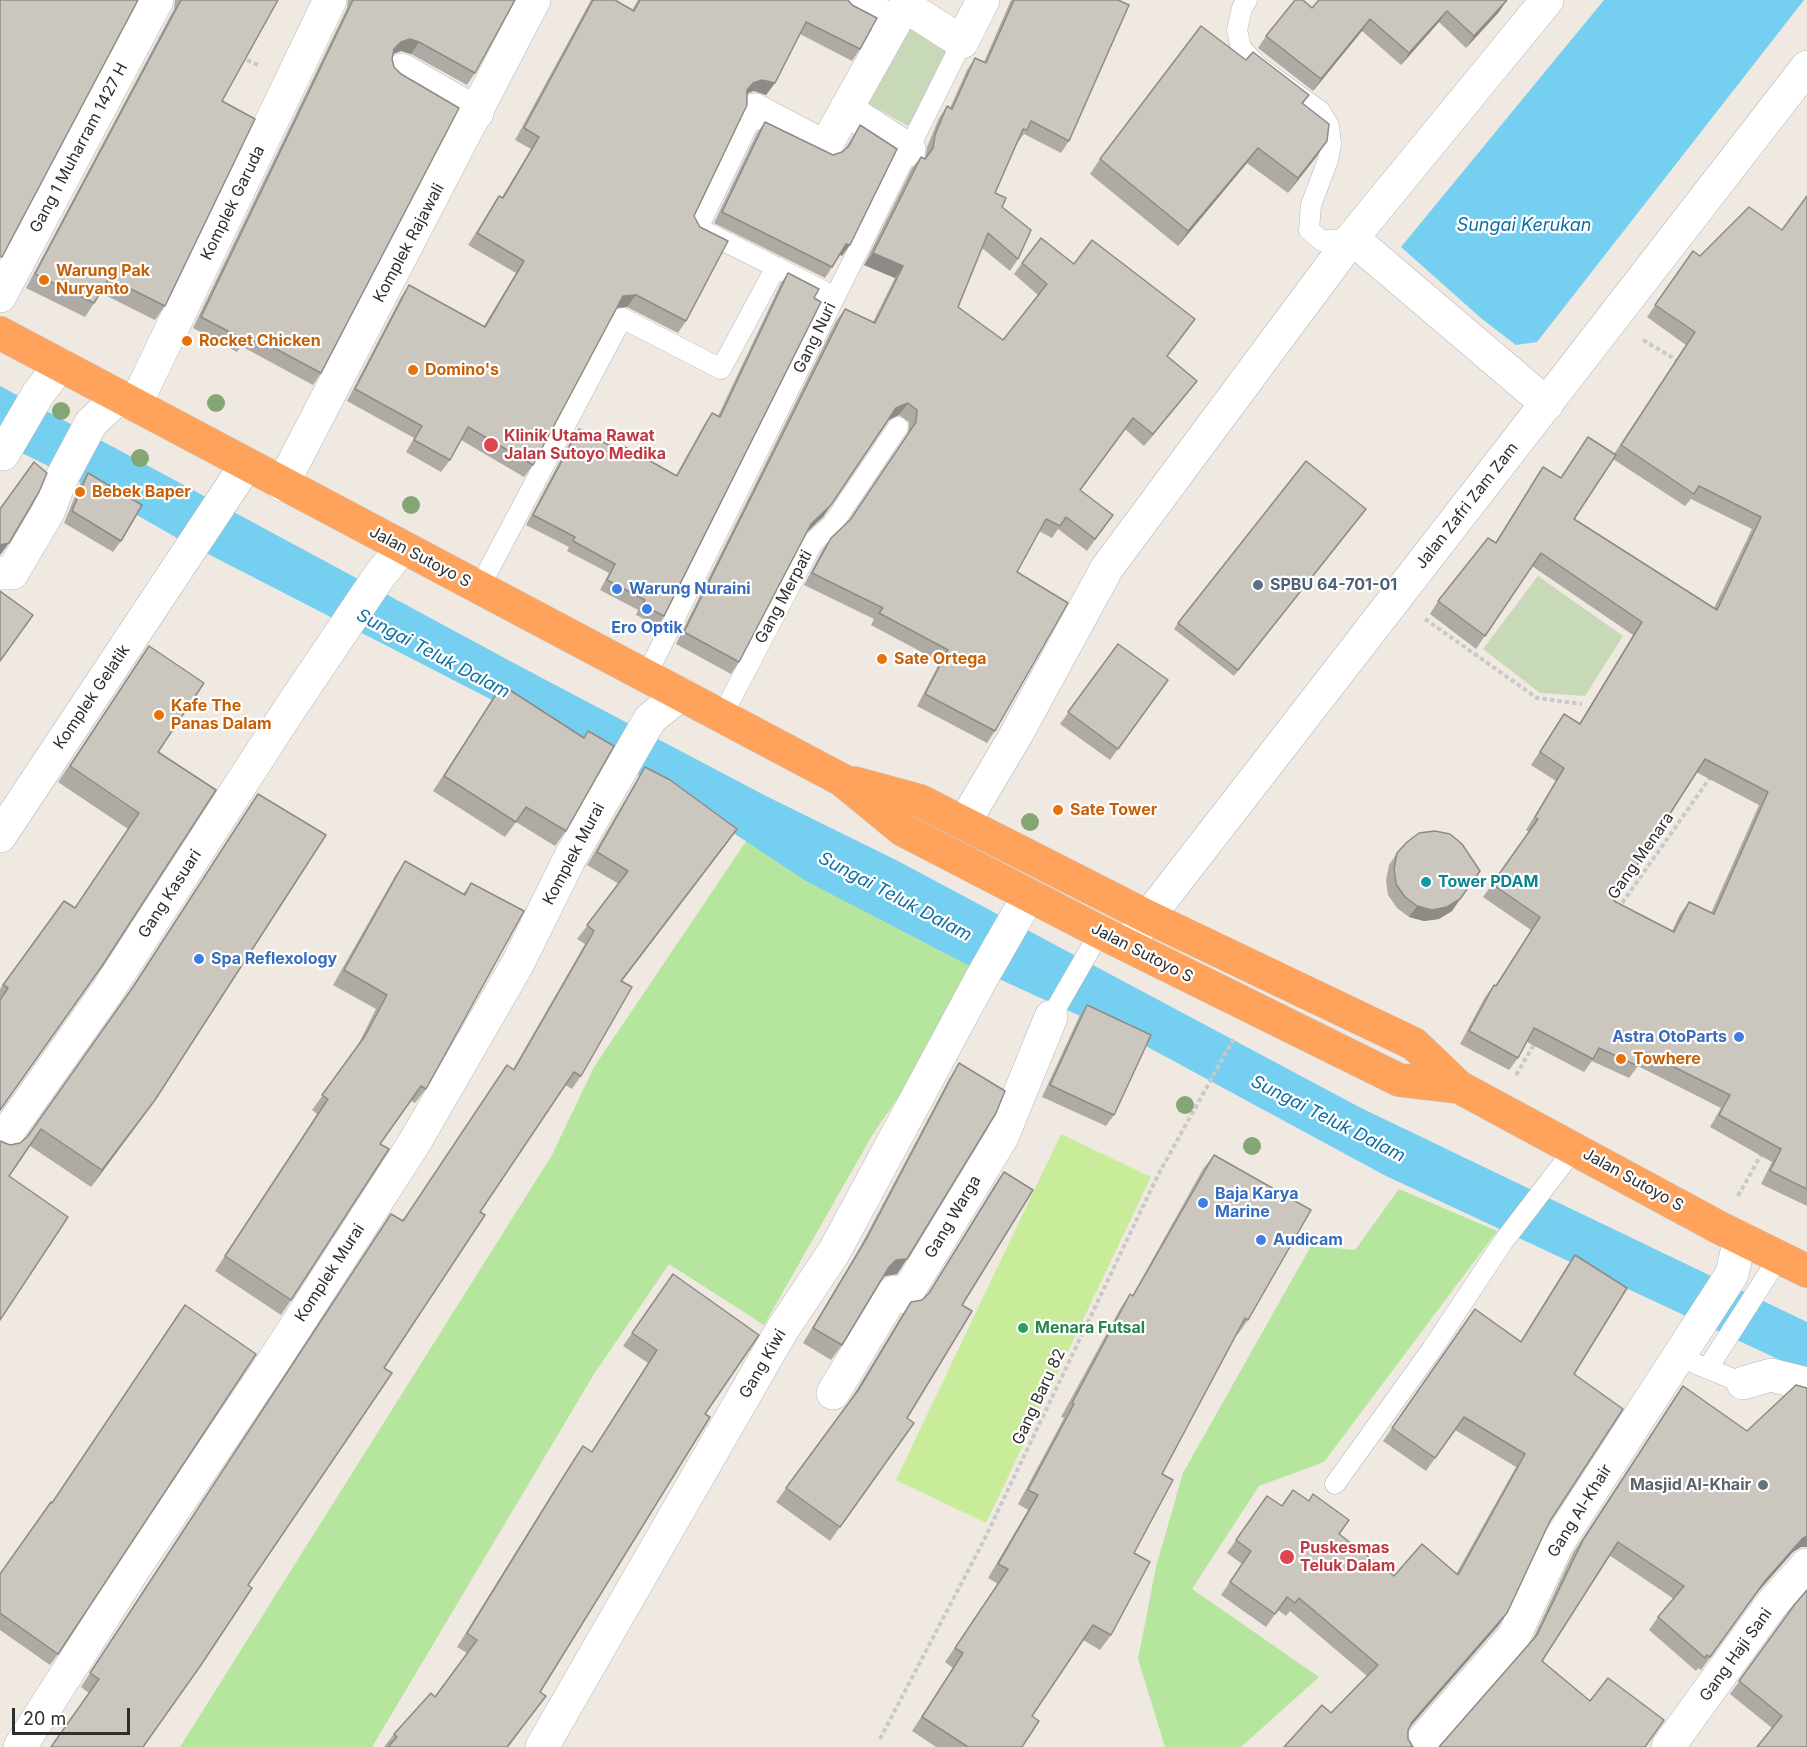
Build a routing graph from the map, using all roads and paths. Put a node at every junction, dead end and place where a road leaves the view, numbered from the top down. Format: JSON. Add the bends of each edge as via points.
{"nodes":[{"id":1,"x":157,"y":0,"type":"edge"},
{"id":2,"x":330,"y":0,"type":"edge"},
{"id":3,"x":534,"y":0,"type":"edge"},
{"id":4,"x":853,"y":0,"type":"edge"},
{"id":5,"x":984,"y":0,"type":"edge"},
{"id":6,"x":1247,"y":0,"type":"edge"},
{"id":7,"x":1536,"y":4,"type":"edge"},
{"id":8,"x":893,"y":22,"type":"junction"},
{"id":9,"x":962,"y":42,"type":"junction"},
{"id":10,"x":237,"y":56,"type":"edge"},
{"id":11,"x":1807,"y":67,"type":"edge"},
{"id":12,"x":402,"y":70,"type":"dead end"},
{"id":13,"x":291,"y":81,"type":"junction"},
{"id":14,"x":846,"y":109,"type":"junction"},
{"id":15,"x":755,"y":110,"type":"joint"},
{"id":16,"x":477,"y":113,"type":"junction"},
{"id":17,"x":909,"y":150,"type":"junction"},
{"id":18,"x":1353,"y":238,"type":"junction"},
{"id":19,"x":776,"y":267,"type":"junction"},
{"id":20,"x":0,"y":296,"type":"edge"},
{"id":21,"x":835,"y":297,"type":"junction"},
{"id":22,"x":1611,"y":321,"type":"junction"},
{"id":23,"x":0,"y":333,"type":"edge"},
{"id":24,"x":60,"y":365,"type":"junction"},
{"id":25,"x":1686,"y":365,"type":"edge"},
{"id":26,"x":127,"y":401,"type":"junction"},
{"id":27,"x":1547,"y":404,"type":"junction"},
{"id":28,"x":898,"y":427,"type":"edge"},
{"id":29,"x":2,"y":456,"type":"edge"},
{"id":30,"x":246,"y":465,"type":"junction"},
{"id":31,"x":282,"y":485,"type":"junction"},
{"id":32,"x":402,"y":548,"type":"junction"},
{"id":33,"x":0,"y":573,"type":"edge"},
{"id":34,"x":479,"y":588,"type":"junction"},
{"id":35,"x":1395,"y":597,"type":"junction"},
{"id":36,"x":646,"y":676,"type":"junction"},
{"id":37,"x":681,"y":694,"type":"junction"},
{"id":38,"x":1581,"y":704,"type":"dead end"},
{"id":39,"x":722,"y":716,"type":"junction"},
{"id":40,"x":1719,"y":765,"type":"edge"},
{"id":41,"x":842,"y":780,"type":"junction"},
{"id":42,"x":964,"y":823,"type":"junction"},
{"id":43,"x":0,"y":836,"type":"edge"},
{"id":44,"x":1022,"y":906,"type":"junction"},
{"id":45,"x":1617,"y":910,"type":"edge"},
{"id":46,"x":1149,"y":917,"type":"junction"},
{"id":47,"x":1105,"y":944,"type":"junction"},
{"id":48,"x":1052,"y":1017,"type":"joint"},
{"id":49,"x":1236,"y":1035,"type":"dead end"},
{"id":50,"x":1536,"y":1042,"type":"edge"},
{"id":51,"x":1459,"y":1087,"type":"junction"},
{"id":52,"x":1499,"y":1108,"type":"junction"},
{"id":53,"x":0,"y":1143,"type":"edge"},
{"id":54,"x":1766,"y":1146,"type":"edge"},
{"id":55,"x":1575,"y":1148,"type":"junction"},
{"id":56,"x":1730,"y":1233,"type":"junction"},
{"id":57,"x":1793,"y":1264,"type":"edge"},
{"id":58,"x":1745,"y":1281,"type":"junction"},
{"id":59,"x":1694,"y":1363,"type":"junction"},
{"id":60,"x":1743,"y":1383,"type":"joint"},
{"id":61,"x":1807,"y":1384,"type":"edge"},
{"id":62,"x":833,"y":1393,"type":"dead end"},
{"id":63,"x":1335,"y":1484,"type":"dead end"},
{"id":64,"x":1807,"y":1565,"type":"edge"},
{"id":65,"x":880,"y":1739,"type":"dead end"},
{"id":66,"x":20,"y":1747,"type":"edge"},
{"id":67,"x":542,"y":1747,"type":"edge"},
{"id":68,"x":1417,"y":1747,"type":"edge"},
{"id":69,"x":1668,"y":1747,"type":"edge"}],
"edges":[{"from":1,"to":20,"type":"street","name":"Gang 1 Muharram 1427 H"},
{"from":2,"to":13,"type":"street","name":"Komplek Garuda"},
{"from":3,"to":16,"type":"street","name":"Komplek Rajawali"},
{"from":4,"to":8,"type":"street"},
{"from":5,"to":9,"type":"street","name":"Gang Nuri"},
{"from":6,"to":18,"type":"lane","via":[[1237,30],[1241,48],[1258,66],[1320,111],[1329,126],[1328,160],[1311,205],[1309,230],[1322,241]]},
{"from":7,"to":18,"type":"street"},
{"from":8,"to":9,"type":"street","via":[[910,9]]},
{"from":8,"to":14,"type":"street"},
{"from":9,"to":17,"type":"lane","name":"Gang Nuri"},
{"from":10,"to":13,"type":"path"},
{"from":11,"to":22,"type":"street","name":"Jalan Zafri Zam Zam"},
{"from":12,"to":16,"type":"street"},
{"from":13,"to":26,"type":"street","name":"Komplek Garuda"},
{"from":14,"to":15,"type":"street","via":[[825,147]]},
{"from":14,"to":17,"type":"street"},
{"from":15,"to":19,"type":"lane","via":[[698,228]]},
{"from":16,"to":31,"type":"street","name":"Komplek Rajawali"},
{"from":17,"to":21,"type":"lane","name":"Gang Nuri"},
{"from":18,"to":27,"type":"street"},
{"from":18,"to":42,"type":"street","via":[[1107,568]]},
{"from":19,"to":21,"type":"lane"},
{"from":19,"to":34,"type":"lane","via":[[721,369],[622,318]]},
{"from":21,"to":36,"type":"lane","name":"Gang Nuri"},
{"from":22,"to":25,"type":"path"},
{"from":22,"to":27,"type":"street","name":"Jalan Zafri Zam Zam"},
{"from":23,"to":24,"type":"highway","name":"Jalan Sutoyo S"},
{"from":24,"to":26,"type":"highway","name":"Jalan Sutoyo S"},
{"from":24,"to":29,"type":"street"},
{"from":26,"to":30,"type":"highway","name":"Jalan Sutoyo S"},
{"from":26,"to":33,"type":"street","via":[[91,423],[48,513],[12,573]]},
{"from":27,"to":35,"type":"street","name":"Jalan Zafri Zam Zam"},
{"from":28,"to":39,"type":"lane","name":"Gang Merpati","via":[[832,525],[813,542]]},
{"from":30,"to":31,"type":"highway","name":"Jalan Sutoyo S"},
{"from":30,"to":43,"type":"street","name":"Komplek Gelatik"},
{"from":31,"to":32,"type":"highway","name":"Jalan Sutoyo S"},
{"from":32,"to":34,"type":"highway","name":"Jalan Sutoyo S"},
{"from":32,"to":53,"type":"street","name":"Gang Kasuari","via":[[289,710],[106,993]]},
{"from":34,"to":36,"type":"highway","name":"Jalan Sutoyo S"},
{"from":35,"to":38,"type":"path","via":[[1537,698]]},
{"from":35,"to":46,"type":"street","name":"Jalan Zafri Zam Zam"},
{"from":36,"to":37,"type":"highway","name":"Jalan Sutoyo S"},
{"from":37,"to":39,"type":"highway","name":"Jalan Sutoyo S"},
{"from":37,"to":66,"type":"street","name":"Komplek Murai","via":[[650,718],[611,783],[517,965],[413,1144]]},
{"from":39,"to":41,"type":"highway","name":"Jalan Sutoyo S"},
{"from":40,"to":45,"type":"path","name":"Gang Menara"},
{"from":41,"to":42,"type":"highway","name":"Jalan Sutoyo S","via":[[920,801]]},
{"from":41,"to":44,"type":"highway","name":"Jalan Sutoyo S","via":[[903,830]]},
{"from":42,"to":46,"type":"highway","name":"Jalan Sutoyo S"},
{"from":44,"to":47,"type":"highway","name":"Jalan Sutoyo S"},
{"from":44,"to":67,"type":"street","name":"Gang Kiwi","via":[[834,1252],[782,1330]]},
{"from":46,"to":47,"type":"street","name":"Jalan Zafri Zam Zam"},
{"from":46,"to":51,"type":"highway","name":"Jalan Sutoyo S","via":[[1414,1044]]},
{"from":47,"to":48,"type":"lane"},
{"from":47,"to":51,"type":"highway","name":"Jalan Sutoyo S","via":[[1400,1080]]},
{"from":48,"to":62,"type":"street","name":"Gang Warga","via":[[1002,1137],[904,1297],[894,1292]]},
{"from":49,"to":65,"type":"path","name":"Gang Baru 82","via":[[1158,1175],[985,1538]]},
{"from":50,"to":52,"type":"path"},
{"from":51,"to":52,"type":"highway","name":"Jalan Sutoyo S"},
{"from":52,"to":55,"type":"highway","name":"Jalan Sutoyo S"},
{"from":54,"to":56,"type":"path"},
{"from":55,"to":56,"type":"highway","name":"Jalan Sutoyo S"},
{"from":55,"to":63,"type":"lane","via":[[1503,1242]]},
{"from":56,"to":57,"type":"highway","name":"Jalan Sutoyo S"},
{"from":56,"to":58,"type":"street","name":"Gang Al-Khair"},
{"from":57,"to":58,"type":"lane"},
{"from":58,"to":59,"type":"street","name":"Gang Al-Khair"},
{"from":59,"to":60,"type":"lane"},
{"from":59,"to":68,"type":"street","name":"Gang Al-Khair","via":[[1557,1544],[1514,1636]]},
{"from":60,"to":61,"type":"street","via":[[1771,1375]]},
{"from":64,"to":69,"type":"street","name":"Gang Haji Sani","via":[[1772,1605]]}]}
